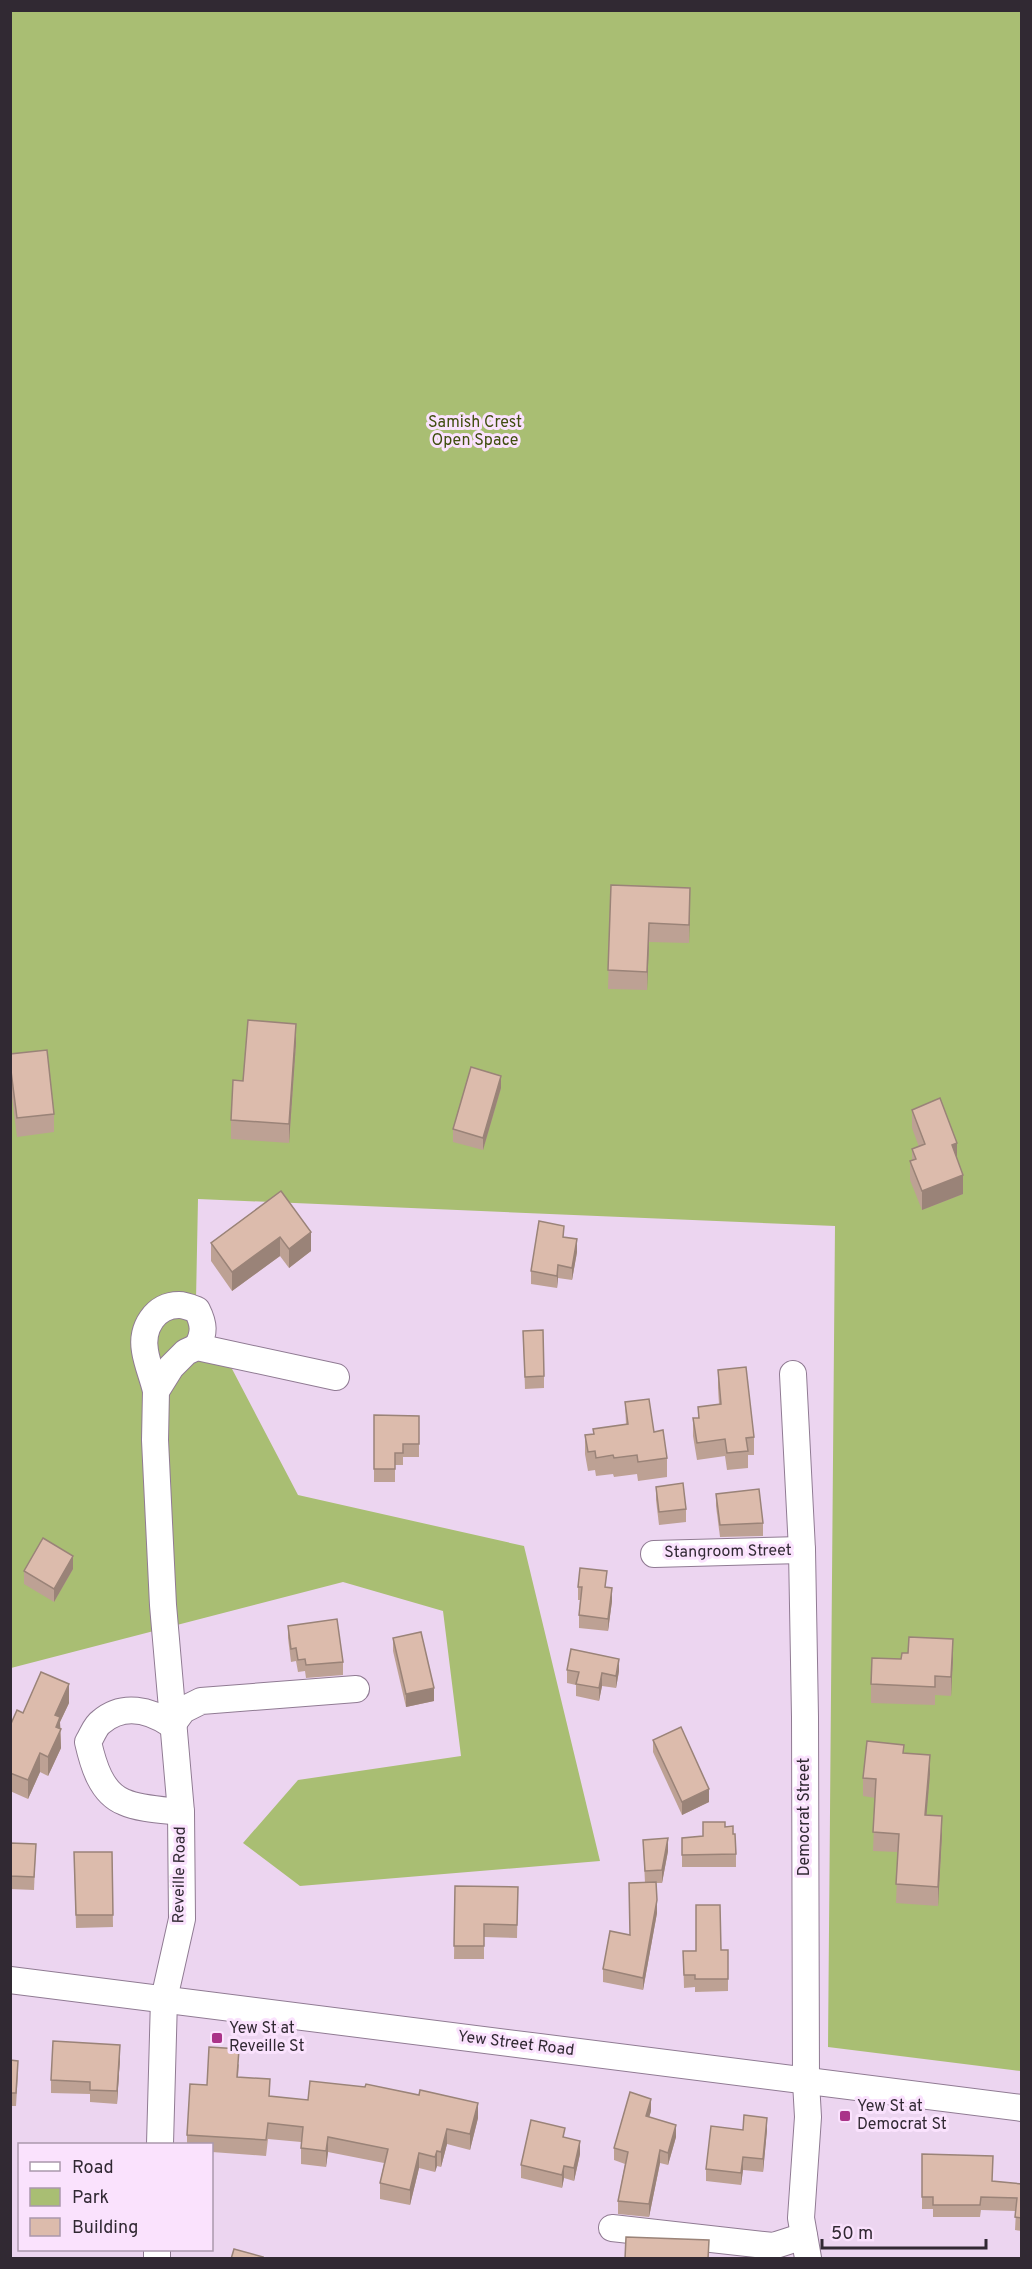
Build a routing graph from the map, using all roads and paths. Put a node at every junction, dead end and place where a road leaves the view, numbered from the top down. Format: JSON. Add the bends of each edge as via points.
{"nodes":[{"id":1,"x":197,"y":1347,"type":"junction"},
{"id":2,"x":794,"y":1374,"type":"dead end"},
{"id":3,"x":336,"y":1377,"type":"dead end"},
{"id":4,"x":156,"y":1391,"type":"junction"},
{"id":5,"x":802,"y":1550,"type":"junction"},
{"id":6,"x":654,"y":1554,"type":"dead end"},
{"id":7,"x":356,"y":1689,"type":"dead end"},
{"id":8,"x":172,"y":1725,"type":"junction"},
{"id":9,"x":181,"y":1812,"type":"junction"},
{"id":10,"x":10,"y":1980,"type":"edge"},
{"id":11,"x":164,"y":1999,"type":"junction"},
{"id":12,"x":806,"y":2082,"type":"junction"},
{"id":13,"x":1022,"y":2108,"type":"edge"},
{"id":14,"x":160,"y":2143,"type":"edge"},
{"id":15,"x":612,"y":2228,"type":"dead end"},
{"id":16,"x":806,"y":2247,"type":"edge"}],
"edges":[{"from":1,"to":3,"type":"street"},
{"from":1,"to":4,"type":"street","via":[[171,1367]]},
{"from":1,"to":4,"type":"street","via":[[204,1323],[197,1310],[181,1305],[165,1307],[153,1316],[144,1332],[144,1350]]},
{"from":2,"to":5,"type":"street","name":"Democrat Street"},
{"from":4,"to":8,"type":"street","name":"Reveille Road","via":[[155,1440]]},
{"from":5,"to":6,"type":"street","name":"Stangroom Street"},
{"from":5,"to":12,"type":"street","name":"Democrat Street"},
{"from":7,"to":8,"type":"street","via":[[201,1701],[183,1710]]},
{"from":8,"to":9,"type":"street","name":"Reveille Road"},
{"from":8,"to":9,"type":"street","via":[[137,1709],[120,1712],[99,1722],[88,1742],[93,1765],[105,1787],[123,1802]]},
{"from":9,"to":11,"type":"street","name":"Reveille Road","via":[[182,1919]]},
{"from":10,"to":11,"type":"street","name":"Yew Street Road"},
{"from":11,"to":12,"type":"street","name":"Yew Street Road"},
{"from":11,"to":14,"type":"street","name":"Reveille Road"},
{"from":12,"to":13,"type":"street","name":"Yew Street Road"},
{"from":12,"to":16,"type":"street","name":"Democrat Street","via":[[808,2117],[801,2218]]},
{"from":15,"to":16,"type":"street"}]}
